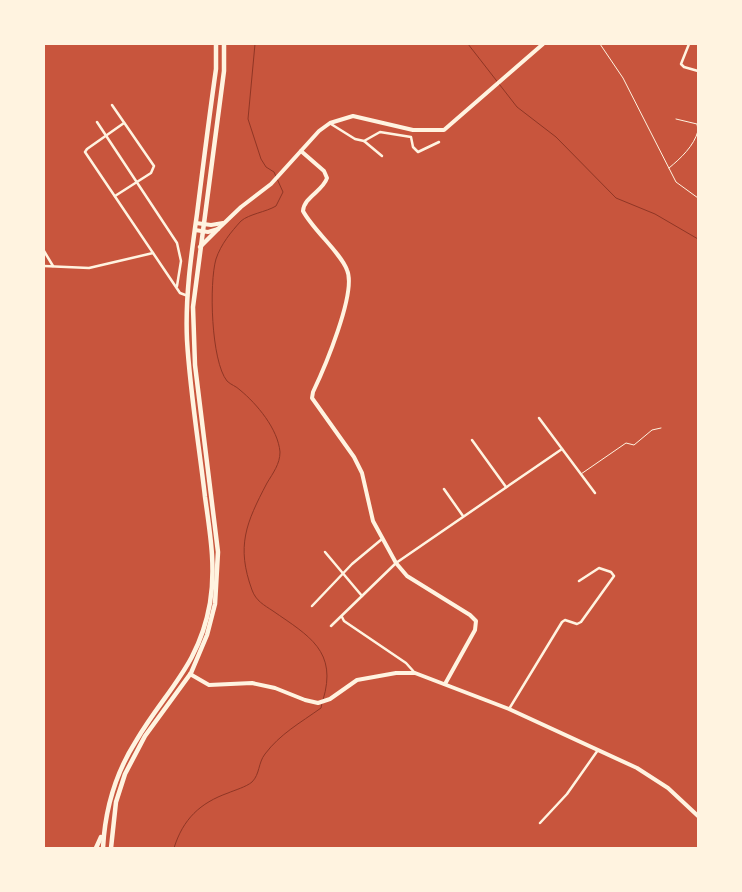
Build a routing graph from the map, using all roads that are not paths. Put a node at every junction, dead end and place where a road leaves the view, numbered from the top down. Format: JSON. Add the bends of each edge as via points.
{"nodes":[{"id":1,"x":216,"y":44,"type":"edge"},
{"id":2,"x":224,"y":44,"type":"edge"},
{"id":3,"x":544,"y":44,"type":"edge"},
{"id":4,"x":689,"y":44,"type":"edge"},
{"id":5,"x":698,"y":72,"type":"edge"},
{"id":6,"x":112,"y":105,"type":"dead end"},
{"id":7,"x":97,"y":122,"type":"dead end"},
{"id":8,"x":124,"y":123,"type":"junction"},
{"id":9,"x":330,"y":123,"type":"junction"},
{"id":10,"x":105,"y":136,"type":"junction"},
{"id":11,"x":364,"y":141,"type":"junction"},
{"id":12,"x":439,"y":142,"type":"dead end"},
{"id":13,"x":301,"y":151,"type":"junction"},
{"id":14,"x":382,"y":156,"type":"dead end"},
{"id":15,"x":138,"y":182,"type":"junction"},
{"id":16,"x":115,"y":196,"type":"junction"},
{"id":17,"x":225,"y":221,"type":"junction"},
{"id":18,"x":196,"y":223,"type":"junction"},
{"id":19,"x":204,"y":224,"type":"junction"},
{"id":20,"x":218,"y":229,"type":"junction"},
{"id":21,"x":195,"y":230,"type":"junction"},
{"id":22,"x":203,"y":231,"type":"junction"},
{"id":23,"x":200,"y":247,"type":"junction"},
{"id":24,"x":44,"y":251,"type":"edge"},
{"id":25,"x":153,"y":253,"type":"junction"},
{"id":26,"x":44,"y":266,"type":"edge"},
{"id":27,"x":53,"y":266,"type":"junction"},
{"id":28,"x":177,"y":286,"type":"junction"},
{"id":29,"x":188,"y":296,"type":"junction"},
{"id":30,"x":539,"y":418,"type":"dead end"},
{"id":31,"x":661,"y":428,"type":"dead end"},
{"id":32,"x":472,"y":440,"type":"dead end"},
{"id":33,"x":562,"y":449,"type":"junction"},
{"id":34,"x":581,"y":474,"type":"junction"},
{"id":35,"x":506,"y":487,"type":"junction"},
{"id":36,"x":444,"y":489,"type":"dead end"},
{"id":37,"x":595,"y":493,"type":"dead end"},
{"id":38,"x":463,"y":516,"type":"junction"},
{"id":39,"x":382,"y":539,"type":"junction"},
{"id":40,"x":325,"y":552,"type":"dead end"},
{"id":41,"x":396,"y":564,"type":"junction"},
{"id":42,"x":342,"y":574,"type":"junction"},
{"id":43,"x":579,"y":581,"type":"dead end"},
{"id":44,"x":362,"y":596,"type":"junction"},
{"id":45,"x":312,"y":606,"type":"dead end"},
{"id":46,"x":343,"y":615,"type":"junction"},
{"id":47,"x":331,"y":626,"type":"dead end"},
{"id":48,"x":415,"y":673,"type":"junction"},
{"id":49,"x":190,"y":674,"type":"junction"},
{"id":50,"x":445,"y":684,"type":"junction"},
{"id":51,"x":509,"y":709,"type":"junction"},
{"id":52,"x":599,"y":749,"type":"junction"},
{"id":53,"x":698,"y":816,"type":"edge"},
{"id":54,"x":540,"y":823,"type":"dead end"},
{"id":55,"x":104,"y":831,"type":"junction"},
{"id":56,"x":96,"y":848,"type":"edge"},
{"id":57,"x":103,"y":848,"type":"edge"},
{"id":58,"x":111,"y":848,"type":"edge"}],
"edges":[{"from":1,"to":18,"type":"main road","via":[[216,69]]},
{"from":2,"to":19,"type":"main road","via":[[224,71]]},
{"from":3,"to":9,"type":"street","via":[[500,79],[449,127],[440,131],[413,130],[353,116]]},
{"from":4,"to":5,"type":"street","via":[[682,64]]},
{"from":6,"to":8,"type":"street"},
{"from":7,"to":10,"type":"street"},
{"from":8,"to":10,"type":"street"},
{"from":8,"to":15,"type":"street","via":[[154,166],[151,173]]},
{"from":9,"to":11,"type":"street"},
{"from":9,"to":13,"type":"street"},
{"from":10,"to":15,"type":"street"},
{"from":10,"to":16,"type":"street","via":[[85,152]]},
{"from":11,"to":12,"type":"street","via":[[380,132],[402,134],[411,137],[418,152]]},
{"from":11,"to":14,"type":"street"},
{"from":13,"to":17,"type":"street","via":[[273,182]]},
{"from":13,"to":39,"type":"street","via":[[324,171],[327,178],[304,204],[303,211],[346,266],[349,279],[331,352],[312,398],[354,457],[362,474],[373,521]]},
{"from":15,"to":16,"type":"street"},
{"from":15,"to":28,"type":"street","via":[[177,243],[181,261]]},
{"from":16,"to":25,"type":"street"},
{"from":17,"to":19,"type":"street","via":[[216,225]]},
{"from":17,"to":20,"type":"street"},
{"from":18,"to":19,"type":"street"},
{"from":18,"to":21,"type":"main road"},
{"from":19,"to":22,"type":"main road"},
{"from":20,"to":22,"type":"street"},
{"from":20,"to":23,"type":"main road"},
{"from":21,"to":22,"type":"street"},
{"from":21,"to":29,"type":"main road"},
{"from":22,"to":23,"type":"main road"},
{"from":23,"to":49,"type":"main road","via":[[194,291],[193,338],[217,544],[218,584],[208,636]]},
{"from":24,"to":27,"type":"street"},
{"from":25,"to":27,"type":"street","via":[[89,268]]},
{"from":25,"to":28,"type":"street"},
{"from":26,"to":27,"type":"street"},
{"from":28,"to":29,"type":"street","via":[[180,293]]},
{"from":29,"to":55,"type":"main road","via":[[189,365],[212,553],[210,603],[202,634],[186,670],[124,762],[108,804]]},
{"from":30,"to":33,"type":"street"},
{"from":31,"to":34,"type":"lane","via":[[652,430],[634,445],[626,443]]},
{"from":32,"to":35,"type":"street"},
{"from":33,"to":34,"type":"street"},
{"from":33,"to":35,"type":"street"},
{"from":34,"to":37,"type":"street"},
{"from":35,"to":38,"type":"street"},
{"from":36,"to":38,"type":"street"},
{"from":38,"to":41,"type":"street"},
{"from":39,"to":41,"type":"street"},
{"from":39,"to":42,"type":"street"},
{"from":40,"to":42,"type":"street"},
{"from":41,"to":44,"type":"street"},
{"from":41,"to":50,"type":"street","via":[[407,576],[476,621],[475,630]]},
{"from":42,"to":44,"type":"street"},
{"from":42,"to":45,"type":"street"},
{"from":43,"to":51,"type":"street","via":[[598,568],[614,576],[581,622],[562,622]]},
{"from":44,"to":46,"type":"street"},
{"from":46,"to":47,"type":"street"},
{"from":46,"to":48,"type":"street","via":[[344,621],[406,662]]},
{"from":48,"to":49,"type":"street","via":[[357,680],[332,698],[318,703],[252,683],[209,685]]},
{"from":48,"to":50,"type":"street"},
{"from":49,"to":58,"type":"main road","via":[[145,736],[129,765],[116,802]]},
{"from":50,"to":51,"type":"street"},
{"from":51,"to":52,"type":"street"},
{"from":52,"to":53,"type":"street","via":[[657,780]]},
{"from":52,"to":54,"type":"street","via":[[567,794]]},
{"from":55,"to":56,"type":"main road"},
{"from":55,"to":57,"type":"main road"}]}
